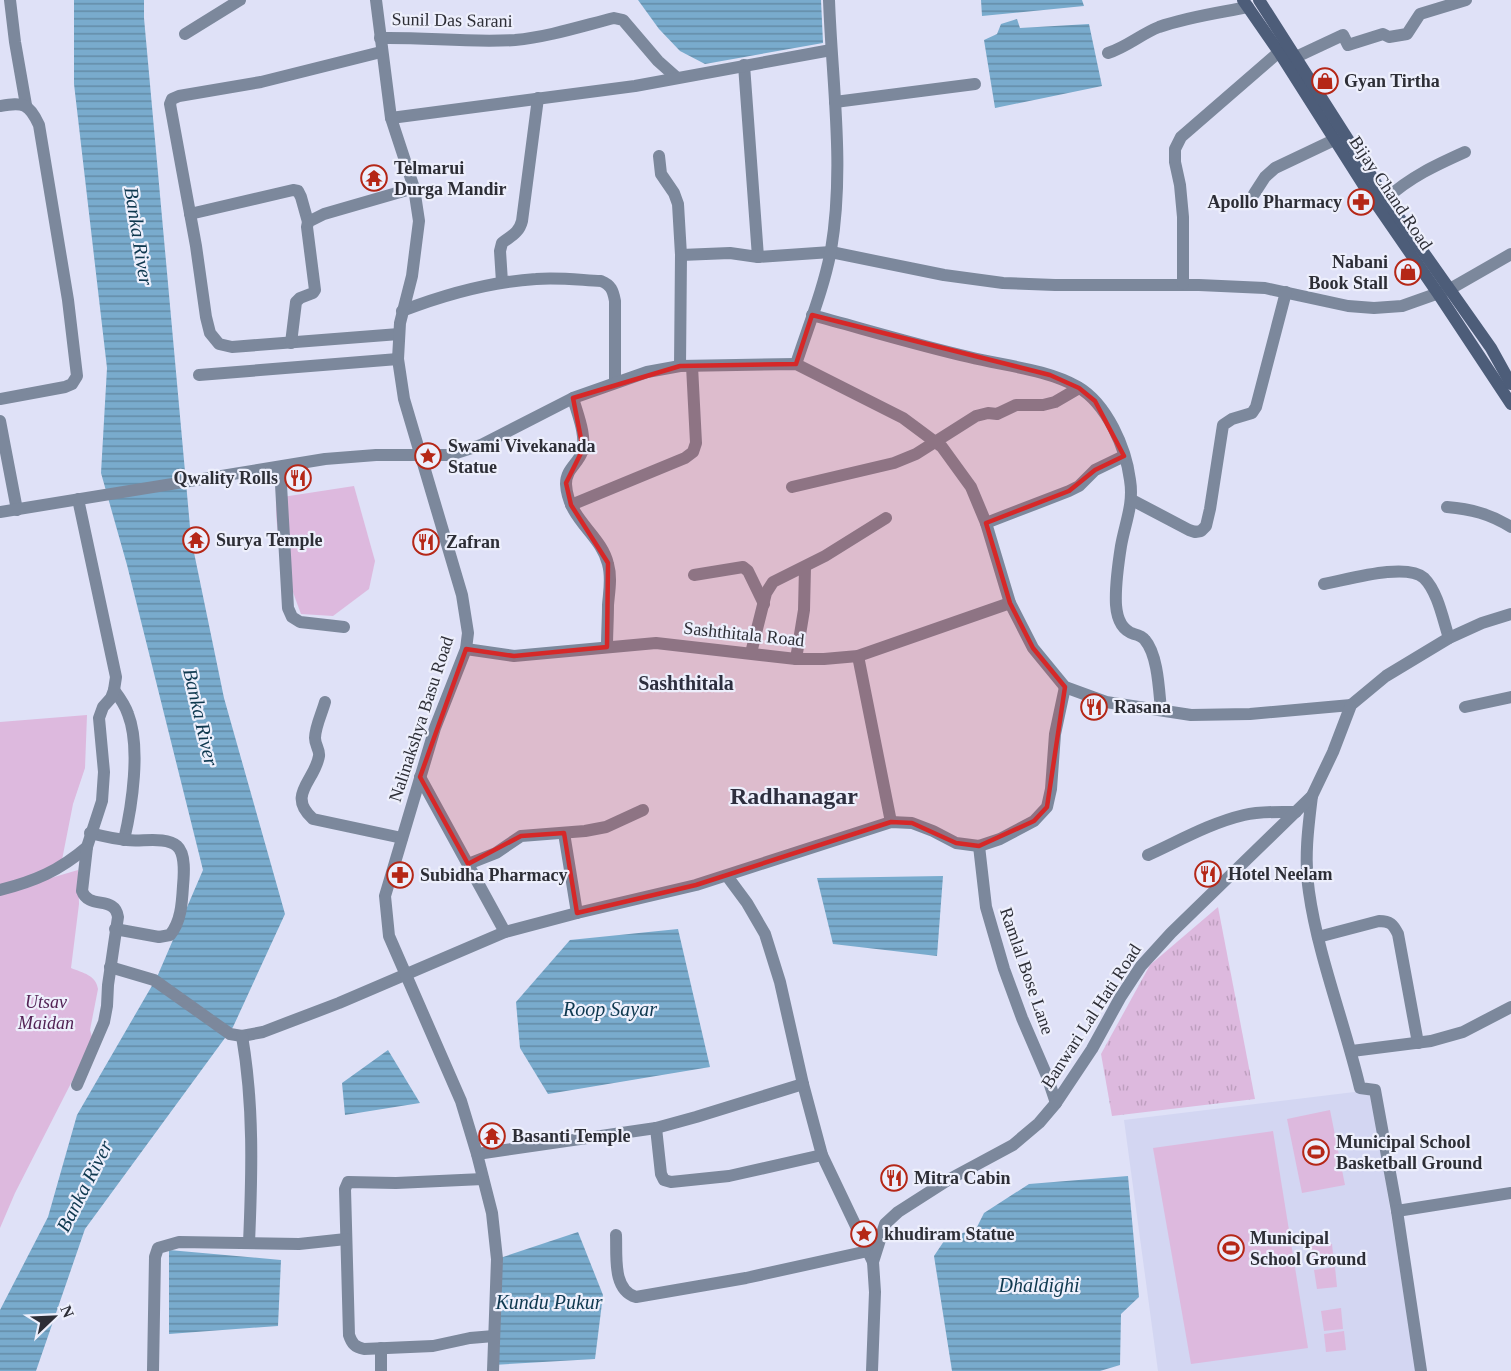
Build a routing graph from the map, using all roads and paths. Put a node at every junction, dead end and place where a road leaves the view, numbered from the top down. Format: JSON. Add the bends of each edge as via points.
{"nodes":[{"id":1,"x":10,"y":0,"type":"edge"},
{"id":2,"x":240,"y":0,"type":"edge"},
{"id":3,"x":376,"y":0,"type":"edge"},
{"id":4,"x":829,"y":0,"type":"edge"},
{"id":5,"x":1259,"y":0,"type":"edge"},
{"id":6,"x":1466,"y":0,"type":"edge"},
{"id":7,"x":1245,"y":4,"type":"edge"},
{"id":8,"x":185,"y":34,"type":"dead end"},
{"id":9,"x":380,"y":38,"type":"junction"},
{"id":10,"x":831,"y":50,"type":"junction"},
{"id":11,"x":381,"y":52,"type":"junction"},
{"id":12,"x":1279,"y":52,"type":"junction"},
{"id":13,"x":1108,"y":53,"type":"dead end"},
{"id":14,"x":1296,"y":57,"type":"junction"},
{"id":15,"x":744,"y":65,"type":"junction"},
{"id":16,"x":676,"y":77,"type":"junction"},
{"id":17,"x":975,"y":84,"type":"dead end"},
{"id":18,"x":538,"y":98,"type":"junction"},
{"id":19,"x":835,"y":102,"type":"junction"},
{"id":20,"x":26,"y":105,"type":"junction"},
{"id":21,"x":0,"y":106,"type":"edge"},
{"id":22,"x":391,"y":118,"type":"junction"},
{"id":23,"x":1334,"y":140,"type":"junction"},
{"id":24,"x":1465,"y":152,"type":"dead end"},
{"id":25,"x":659,"y":156,"type":"dead end"},
{"id":26,"x":414,"y":188,"type":"junction"},
{"id":27,"x":1254,"y":194,"type":"dead end"},
{"id":28,"x":1386,"y":199,"type":"junction"},
{"id":29,"x":190,"y":214,"type":"junction"},
{"id":30,"x":308,"y":222,"type":"junction"},
{"id":31,"x":831,"y":252,"type":"junction"},
{"id":32,"x":1511,"y":254,"type":"edge"},
{"id":33,"x":681,"y":255,"type":"junction"},
{"id":34,"x":758,"y":257,"type":"junction"},
{"id":35,"x":502,"y":282,"type":"junction"},
{"id":36,"x":1183,"y":284,"type":"junction"},
{"id":37,"x":1450,"y":289,"type":"junction"},
{"id":38,"x":1286,"y":292,"type":"junction"},
{"id":39,"x":1437,"y":292,"type":"junction"},
{"id":40,"x":402,"y":311,"type":"junction"},
{"id":41,"x":812,"y":315,"type":"junction"},
{"id":42,"x":399,"y":334,"type":"junction"},
{"id":43,"x":291,"y":344,"type":"junction"},
{"id":44,"x":398,"y":359,"type":"junction"},
{"id":45,"x":796,"y":364,"type":"junction"},
{"id":46,"x":686,"y":366,"type":"junction"},
{"id":47,"x":199,"y":375,"type":"dead end"},
{"id":48,"x":615,"y":382,"type":"junction"},
{"id":49,"x":1511,"y":384,"type":"edge"},
{"id":50,"x":1079,"y":388,"type":"junction"},
{"id":51,"x":573,"y":398,"type":"junction"},
{"id":52,"x":0,"y":399,"type":"edge"},
{"id":53,"x":1511,"y":405,"type":"edge"},
{"id":54,"x":0,"y":421,"type":"edge"},
{"id":55,"x":935,"y":442,"type":"junction"},
{"id":56,"x":420,"y":456,"type":"junction"},
{"id":57,"x":1124,"y":456,"type":"junction"},
{"id":58,"x":280,"y":467,"type":"junction"},
{"id":59,"x":792,"y":487,"type":"dead end"},
{"id":60,"x":78,"y":499,"type":"junction"},
{"id":61,"x":1132,"y":500,"type":"junction"},
{"id":62,"x":571,"y":505,"type":"junction"},
{"id":63,"x":1447,"y":507,"type":"dead end"},
{"id":64,"x":17,"y":510,"type":"junction"},
{"id":65,"x":0,"y":512,"type":"edge"},
{"id":66,"x":886,"y":518,"type":"dead end"},
{"id":67,"x":986,"y":523,"type":"junction"},
{"id":68,"x":1511,"y":527,"type":"edge"},
{"id":69,"x":805,"y":567,"type":"junction"},
{"id":70,"x":694,"y":575,"type":"dead end"},
{"id":71,"x":1324,"y":584,"type":"dead end"},
{"id":72,"x":1010,"y":603,"type":"junction"},
{"id":73,"x":764,"y":604,"type":"junction"},
{"id":74,"x":1511,"y":614,"type":"edge"},
{"id":75,"x":344,"y":627,"type":"dead end"},
{"id":76,"x":1449,"y":638,"type":"junction"},
{"id":77,"x":607,"y":647,"type":"junction"},
{"id":78,"x":466,"y":649,"type":"junction"},
{"id":79,"x":751,"y":653,"type":"junction"},
{"id":80,"x":858,"y":656,"type":"junction"},
{"id":81,"x":796,"y":659,"type":"junction"},
{"id":82,"x":1065,"y":687,"type":"junction"},
{"id":83,"x":114,"y":690,"type":"junction"},
{"id":84,"x":1511,"y":698,"type":"edge"},
{"id":85,"x":325,"y":702,"type":"dead end"},
{"id":86,"x":1351,"y":705,"type":"junction"},
{"id":87,"x":1465,"y":707,"type":"dead end"},
{"id":88,"x":1161,"y":710,"type":"junction"},
{"id":89,"x":420,"y":777,"type":"junction"},
{"id":90,"x":1312,"y":796,"type":"junction"},
{"id":91,"x":643,"y":810,"type":"dead end"},
{"id":92,"x":1296,"y":812,"type":"junction"},
{"id":93,"x":891,"y":822,"type":"junction"},
{"id":94,"x":90,"y":833,"type":"junction"},
{"id":95,"x":564,"y":833,"type":"junction"},
{"id":96,"x":402,"y":838,"type":"junction"},
{"id":97,"x":124,"y":840,"type":"junction"},
{"id":98,"x":979,"y":846,"type":"junction"},
{"id":99,"x":87,"y":847,"type":"junction"},
{"id":100,"x":1148,"y":855,"type":"dead end"},
{"id":101,"x":468,"y":864,"type":"junction"},
{"id":102,"x":727,"y":876,"type":"junction"},
{"id":103,"x":0,"y":890,"type":"edge"},
{"id":104,"x":578,"y":913,"type":"junction"},
{"id":105,"x":115,"y":929,"type":"junction"},
{"id":106,"x":505,"y":932,"type":"junction"},
{"id":107,"x":1318,"y":937,"type":"junction"},
{"id":108,"x":110,"y":967,"type":"junction"},
{"id":109,"x":404,"y":974,"type":"junction"},
{"id":110,"x":1511,"y":1007,"type":"edge"},
{"id":111,"x":236,"y":1035,"type":"junction"},
{"id":112,"x":1418,"y":1043,"type":"junction"},
{"id":113,"x":1352,"y":1052,"type":"junction"},
{"id":114,"x":1075,"y":1075,"type":"junction"},
{"id":115,"x":1047,"y":1076,"type":"junction"},
{"id":116,"x":803,"y":1084,"type":"junction"},
{"id":117,"x":77,"y":1085,"type":"dead end"},
{"id":118,"x":1056,"y":1104,"type":"junction"},
{"id":119,"x":656,"y":1128,"type":"junction"},
{"id":120,"x":477,"y":1154,"type":"junction"},
{"id":121,"x":822,"y":1155,"type":"junction"},
{"id":122,"x":483,"y":1179,"type":"junction"},
{"id":123,"x":1511,"y":1193,"type":"edge"},
{"id":124,"x":1397,"y":1211,"type":"junction"},
{"id":125,"x":616,"y":1234,"type":"dead end"},
{"id":126,"x":346,"y":1239,"type":"junction"},
{"id":127,"x":249,"y":1243,"type":"junction"},
{"id":128,"x":870,"y":1256,"type":"junction"},
{"id":129,"x":494,"y":1336,"type":"junction"},
{"id":130,"x":381,"y":1348,"type":"junction"},
{"id":131,"x":153,"y":1371,"type":"edge"},
{"id":132,"x":381,"y":1371,"type":"edge"},
{"id":133,"x":493,"y":1371,"type":"edge"},
{"id":134,"x":872,"y":1371,"type":"edge"},
{"id":135,"x":1420,"y":1371,"type":"edge"}],
"edges":[{"from":1,"to":20,"type":"street"},
{"from":2,"to":8,"type":"street"},
{"from":3,"to":9,"type":"street","name":"Nalinakshya Basu Road"},
{"from":4,"to":10,"type":"street"},
{"from":5,"to":14,"type":"main road","name":"Bijay Chand Road"},
{"from":6,"to":14,"type":"street","via":[[1420,14],[1407,34],[1383,34],[1347,45],[1343,35]]},
{"from":7,"to":12,"type":"main road","name":"Bijay Chand Road"},
{"from":7,"to":13,"type":"street","via":[[1172,22]]},
{"from":9,"to":11,"type":"street","name":"Nalinakshya Basu Road"},
{"from":9,"to":16,"type":"street","name":"Sunil Das Sarani","via":[[518,39],[614,18],[623,20],[657,61]]},
{"from":10,"to":15,"type":"street"},
{"from":10,"to":19,"type":"street"},
{"from":11,"to":22,"type":"street","name":"Nalinakshya Basu Road"},
{"from":11,"to":29,"type":"street","via":[[172,99]]},
{"from":12,"to":23,"type":"main road","name":"Bijay Chand Road"},
{"from":12,"to":36,"type":"street","via":[[1181,137],[1175,149],[1183,217]]},
{"from":14,"to":28,"type":"main road","name":"Bijay Chand Road"},
{"from":15,"to":16,"type":"street"},
{"from":15,"to":34,"type":"street"},
{"from":16,"to":18,"type":"street"},
{"from":17,"to":19,"type":"street"},
{"from":18,"to":22,"type":"street"},
{"from":18,"to":35,"type":"street","via":[[522,222],[517,233],[502,243]]},
{"from":19,"to":31,"type":"street","via":[[837,159]]},
{"from":20,"to":21,"type":"street"},
{"from":20,"to":52,"type":"street","via":[[39,125],[77,376],[65,387]]},
{"from":22,"to":26,"type":"street","name":"Nalinakshya Basu Road"},
{"from":23,"to":27,"type":"street","via":[[1275,168]]},
{"from":23,"to":39,"type":"main road","name":"Bijay Chand Road"},
{"from":24,"to":28,"type":"street","via":[[1405,182]]},
{"from":25,"to":33,"type":"street","via":[[661,174],[678,204]]},
{"from":26,"to":30,"type":"street"},
{"from":26,"to":40,"type":"street","name":"Nalinakshya Basu Road","via":[[419,221],[417,249]]},
{"from":28,"to":37,"type":"main road","name":"Bijay Chand Road"},
{"from":29,"to":30,"type":"street","via":[[293,190],[301,197]]},
{"from":29,"to":43,"type":"street","via":[[206,317],[214,339],[232,347]]},
{"from":30,"to":43,"type":"street","via":[[315,290],[296,302]]},
{"from":31,"to":34,"type":"street"},
{"from":31,"to":36,"type":"street","via":[[1003,283]]},
{"from":31,"to":41,"type":"street"},
{"from":32,"to":37,"type":"street"},
{"from":33,"to":34,"type":"street","via":[[730,253]]},
{"from":33,"to":46,"type":"street"},
{"from":35,"to":40,"type":"street","via":[[473,287]]},
{"from":35,"to":48,"type":"street","via":[[539,278],[608,284],[615,301]]},
{"from":36,"to":38,"type":"street"},
{"from":37,"to":39,"type":"street"},
{"from":37,"to":49,"type":"main road","name":"Bijay Chand Road"},
{"from":38,"to":39,"type":"street","via":[[1374,308],[1402,306]]},
{"from":38,"to":61,"type":"street","via":[[1256,407],[1252,413],[1223,425],[1206,526],[1201,531],[1189,530]]},
{"from":39,"to":53,"type":"main road","name":"Bijay Chand Road"},
{"from":40,"to":42,"type":"street","name":"Nalinakshya Basu Road"},
{"from":41,"to":45,"type":"street"},
{"from":41,"to":50,"type":"street","via":[[1050,375]]},
{"from":42,"to":43,"type":"street"},
{"from":42,"to":44,"type":"street","name":"Nalinakshya Basu Road"},
{"from":44,"to":47,"type":"street"},
{"from":44,"to":56,"type":"street","name":"Nalinakshya Basu Road"},
{"from":45,"to":46,"type":"street"},
{"from":45,"to":55,"type":"street","via":[[903,418]]},
{"from":46,"to":48,"type":"street"},
{"from":46,"to":62,"type":"street","via":[[696,443],[693,452]]},
{"from":48,"to":51,"type":"street"},
{"from":50,"to":55,"type":"street","via":[[1055,402],[1016,405],[997,414],[976,416]]},
{"from":50,"to":57,"type":"street","via":[[1095,400],[1112,426]]},
{"from":51,"to":56,"type":"street","via":[[481,445],[450,455]]},
{"from":51,"to":62,"type":"street","via":[[583,449],[569,469],[566,483]]},
{"from":54,"to":64,"type":"street"},
{"from":55,"to":59,"type":"street","via":[[894,463]]},
{"from":55,"to":67,"type":"street","via":[[971,487]]},
{"from":56,"to":58,"type":"street","via":[[325,459]]},
{"from":56,"to":78,"type":"street","name":"Nalinakshya Basu Road","via":[[462,595],[468,633]]},
{"from":57,"to":61,"type":"street"},
{"from":57,"to":67,"type":"street","via":[[1095,470],[1069,491]]},
{"from":58,"to":60,"type":"street"},
{"from":58,"to":75,"type":"street","via":[[288,608],[300,622]]},
{"from":60,"to":64,"type":"street"},
{"from":60,"to":83,"type":"street","via":[[113,661]]},
{"from":61,"to":88,"type":"street","via":[[1121,547],[1116,604],[1124,629],[1141,636],[1151,650]]},
{"from":62,"to":77,"type":"street","via":[[608,563]]},
{"from":63,"to":68,"type":"street","via":[[1489,515]]},
{"from":64,"to":65,"type":"street"},
{"from":66,"to":69,"type":"street"},
{"from":67,"to":72,"type":"street"},
{"from":69,"to":73,"type":"street","via":[[773,582]]},
{"from":69,"to":81,"type":"street","via":[[804,610]]},
{"from":70,"to":73,"type":"street","via":[[743,567]]},
{"from":71,"to":76,"type":"street","via":[[1397,571],[1412,572],[1424,578],[1433,591]]},
{"from":72,"to":80,"type":"street","name":"Sashthitala Road"},
{"from":72,"to":82,"type":"street","via":[[1033,648]]},
{"from":73,"to":79,"type":"street"},
{"from":74,"to":76,"type":"street","name":"Banwari Lal Hati Road"},
{"from":76,"to":86,"type":"street","name":"Banwari Lal Hati Road","via":[[1386,676]]},
{"from":77,"to":78,"type":"street","name":"Sashthitala Road","via":[[514,656]]},
{"from":77,"to":79,"type":"street","name":"Sashthitala Road","via":[[656,643]]},
{"from":78,"to":89,"type":"street","name":"Nalinakshya Basu Road"},
{"from":79,"to":81,"type":"street","name":"Sashthitala Road"},
{"from":80,"to":81,"type":"street","name":"Sashthitala Road"},
{"from":80,"to":93,"type":"street"},
{"from":82,"to":88,"type":"street","via":[[1106,702]]},
{"from":82,"to":98,"type":"street","via":[[1047,807],[1034,821]]},
{"from":83,"to":94,"type":"street","via":[[99,718],[104,772],[102,801]]},
{"from":83,"to":97,"type":"street","via":[[133,732],[133,792]]},
{"from":84,"to":87,"type":"street"},
{"from":85,"to":96,"type":"street","via":[[315,738],[319,755],[301,800],[305,812],[313,819]]},
{"from":86,"to":88,"type":"street","via":[[1250,714],[1191,715]]},
{"from":86,"to":90,"type":"street","name":"Banwari Lal Hati Road"},
{"from":89,"to":96,"type":"street","name":"Nalinakshya Basu Road"},
{"from":89,"to":101,"type":"street"},
{"from":90,"to":92,"type":"street","name":"Banwari Lal Hati Road"},
{"from":90,"to":107,"type":"street","via":[[1307,840],[1309,891]]},
{"from":91,"to":95,"type":"street","via":[[606,827]]},
{"from":92,"to":100,"type":"street","via":[[1244,815],[1212,825]]},
{"from":92,"to":114,"type":"street","name":"Banwari Lal Hati Road","via":[[1141,966]]},
{"from":93,"to":98,"type":"street","via":[[912,823],[956,843]]},
{"from":93,"to":102,"type":"street"},
{"from":94,"to":97,"type":"street"},
{"from":94,"to":99,"type":"street"},
{"from":95,"to":101,"type":"street","via":[[521,836]]},
{"from":95,"to":104,"type":"street"},
{"from":96,"to":109,"type":"street","name":"Nalinakshya Basu Road","via":[[385,896],[388,936]]},
{"from":97,"to":105,"type":"street","via":[[179,847],[183,854],[182,900],[170,935],[159,937]]},
{"from":98,"to":115,"type":"street","name":"Ramlal Bose Lane","via":[[986,907],[1004,969]]},
{"from":99,"to":103,"type":"street","via":[[50,874]]},
{"from":99,"to":105,"type":"street","via":[[85,897],[117,909]]},
{"from":101,"to":106,"type":"street"},
{"from":102,"to":104,"type":"street"},
{"from":102,"to":116,"type":"street","via":[[765,934]]},
{"from":104,"to":106,"type":"street"},
{"from":105,"to":108,"type":"street"},
{"from":106,"to":109,"type":"street"},
{"from":107,"to":112,"type":"street","via":[[1379,921],[1393,925],[1398,933]]},
{"from":107,"to":113,"type":"street"},
{"from":108,"to":111,"type":"street","via":[[154,980]]},
{"from":108,"to":117,"type":"street","via":[[104,1022]]},
{"from":109,"to":111,"type":"street","via":[[262,1032]]},
{"from":109,"to":120,"type":"street","name":"Nalinakshya Basu Road","via":[[461,1101]]},
{"from":110,"to":112,"type":"street","via":[[1463,1032]]},
{"from":111,"to":127,"type":"street","via":[[249,1075],[251,1103]]},
{"from":112,"to":113,"type":"street"},
{"from":113,"to":124,"type":"street","via":[[1360,1088],[1375,1090]]},
{"from":114,"to":115,"type":"street","via":[[1063,1079]]},
{"from":114,"to":118,"type":"street","name":"Banwari Lal Hati Road"},
{"from":115,"to":118,"type":"street","name":"Ramlal Bose Lane"},
{"from":116,"to":119,"type":"street"},
{"from":116,"to":121,"type":"street"},
{"from":118,"to":128,"type":"street","name":"Banwari Lal Hati Road","via":[[1012,1145],[898,1212],[885,1224]]},
{"from":119,"to":120,"type":"street"},
{"from":119,"to":121,"type":"street","via":[[661,1174],[670,1182],[729,1176]]},
{"from":120,"to":122,"type":"street","name":"Nalinakshya Basu Road"},
{"from":121,"to":128,"type":"street"},
{"from":122,"to":126,"type":"street","via":[[348,1182]]},
{"from":122,"to":129,"type":"street","name":"Nalinakshya Basu Road","via":[[492,1213],[497,1259]]},
{"from":123,"to":124,"type":"street"},
{"from":124,"to":135,"type":"street"},
{"from":125,"to":128,"type":"street","via":[[621,1286],[636,1297]]},
{"from":126,"to":127,"type":"street","via":[[299,1244]]},
{"from":126,"to":130,"type":"street","via":[[351,1342],[364,1349]]},
{"from":127,"to":131,"type":"street","via":[[178,1242],[158,1248]]},
{"from":128,"to":134,"type":"street","name":"Banwari Lal Hati Road","via":[[875,1292]]},
{"from":129,"to":130,"type":"street","via":[[433,1346]]},
{"from":129,"to":133,"type":"street","name":"Nalinakshya Basu Road"},
{"from":130,"to":132,"type":"street"}]}
